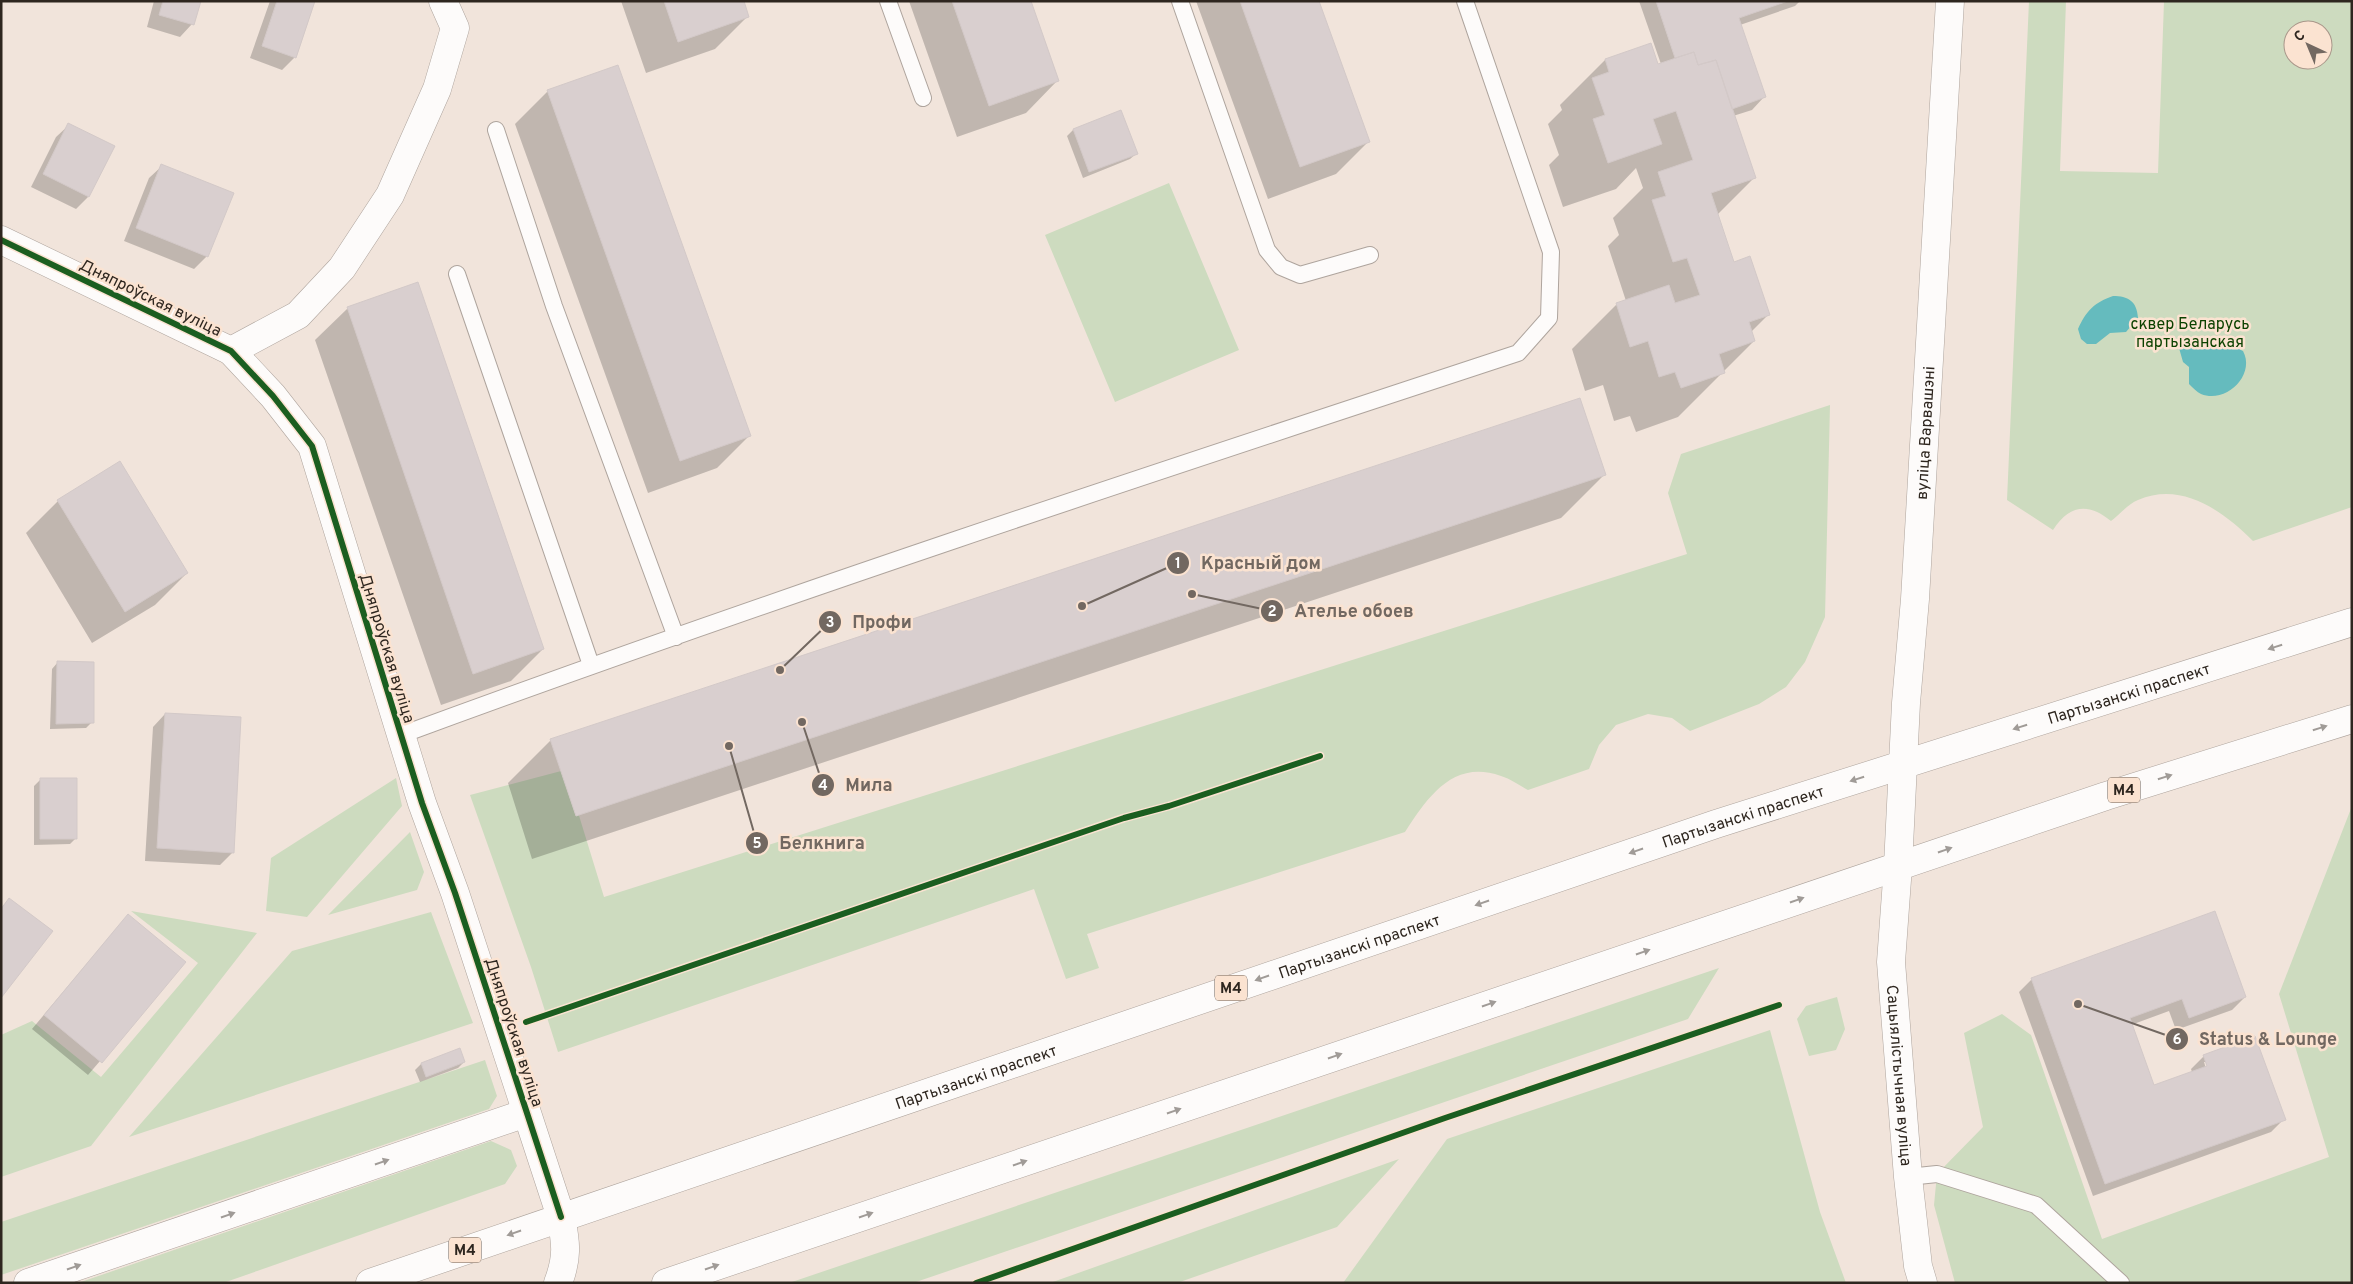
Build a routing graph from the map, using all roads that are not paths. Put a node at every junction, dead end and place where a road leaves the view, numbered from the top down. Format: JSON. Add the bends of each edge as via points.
{"nodes":[{"id":1,"x":443,"y":1,"type":"edge"},
{"id":2,"x":888,"y":1,"type":"edge"},
{"id":3,"x":1180,"y":1,"type":"edge"},
{"id":4,"x":1465,"y":1,"type":"edge"},
{"id":5,"x":1950,"y":1,"type":"edge"},
{"id":6,"x":923,"y":98,"type":"dead end"},
{"id":7,"x":496,"y":130,"type":"dead end"},
{"id":8,"x":1,"y":240,"type":"edge"},
{"id":9,"x":1370,"y":255,"type":"dead end"},
{"id":10,"x":457,"y":274,"type":"dead end"},
{"id":11,"x":230,"y":351,"type":"junction"},
{"id":12,"x":2352,"y":622,"type":"edge"},
{"id":13,"x":676,"y":637,"type":"junction"},
{"id":14,"x":591,"y":665,"type":"junction"},
{"id":15,"x":2352,"y":719,"type":"edge"},
{"id":16,"x":400,"y":735,"type":"junction"},
{"id":17,"x":1903,"y":764,"type":"junction"},
{"id":18,"x":1898,"y":866,"type":"junction"},
{"id":19,"x":526,"y":1113,"type":"junction"},
{"id":20,"x":1908,"y":1177,"type":"junction"},
{"id":21,"x":561,"y":1217,"type":"junction"},
{"id":22,"x":28,"y":1283,"type":"edge"},
{"id":23,"x":370,"y":1283,"type":"edge"},
{"id":24,"x":558,"y":1283,"type":"edge"},
{"id":25,"x":666,"y":1283,"type":"edge"},
{"id":26,"x":1923,"y":1283,"type":"edge"},
{"id":27,"x":2121,"y":1283,"type":"edge"}],
"edges":[{"from":1,"to":11,"type":"main road","via":[[455,28],[437,89],[390,195],[342,268],[298,315]]},
{"from":2,"to":6,"type":"lane"},
{"from":3,"to":9,"type":"lane","via":[[1267,250],[1281,267],[1300,275]]},
{"from":4,"to":13,"type":"lane","via":[[1551,252],[1549,318],[1518,353],[1100,490]]},
{"from":5,"to":17,"type":"main road","name":"вуліца Варвашэні"},
{"from":7,"to":13,"type":"lane","via":[[554,306]]},
{"from":8,"to":11,"type":"main road","name":"Дняпроўская вуліца"},
{"from":10,"to":14,"type":"lane"},
{"from":11,"to":16,"type":"main road","name":"Дняпроўская вуліца","via":[[273,396],[312,446]]},
{"from":12,"to":17,"type":"main road","name":"Партызанскі праспект","number":"М4","one_way":true},
{"from":13,"to":14,"type":"lane"},
{"from":14,"to":16,"type":"lane"},
{"from":18,"to":15,"type":"main road","number":"М4","one_way":true,"via":[[2106,796]]},
{"from":16,"to":19,"type":"main road","name":"Дняпроўская вуліца"},
{"from":17,"to":18,"type":"main road","name":"вуліца Варвашэні"},
{"from":17,"to":21,"type":"main road","name":"Партызанскі праспект","number":"М4","one_way":true,"via":[[1716,824]]},
{"from":18,"to":20,"type":"main road","name":"Сацыялістычная вуліца","via":[[1891,962]]},
{"from":25,"to":18,"type":"main road","number":"М4","one_way":true},
{"from":19,"to":21,"type":"main road","name":"Дняпроўская вуліца"},
{"from":22,"to":19,"type":"main road","one_way":true},
{"from":20,"to":26,"type":"main road","name":"Сацыялістычная вуліца","via":[[1918,1266]]},
{"from":20,"to":27,"type":"lane","via":[[1938,1174],[2036,1205]]},
{"from":21,"to":23,"type":"main road","name":"Партызанскі праспект","number":"М4","one_way":true},
{"from":21,"to":24,"type":"main road","name":"Дняпроўская вуліца","via":[[567,1247]]}]}
